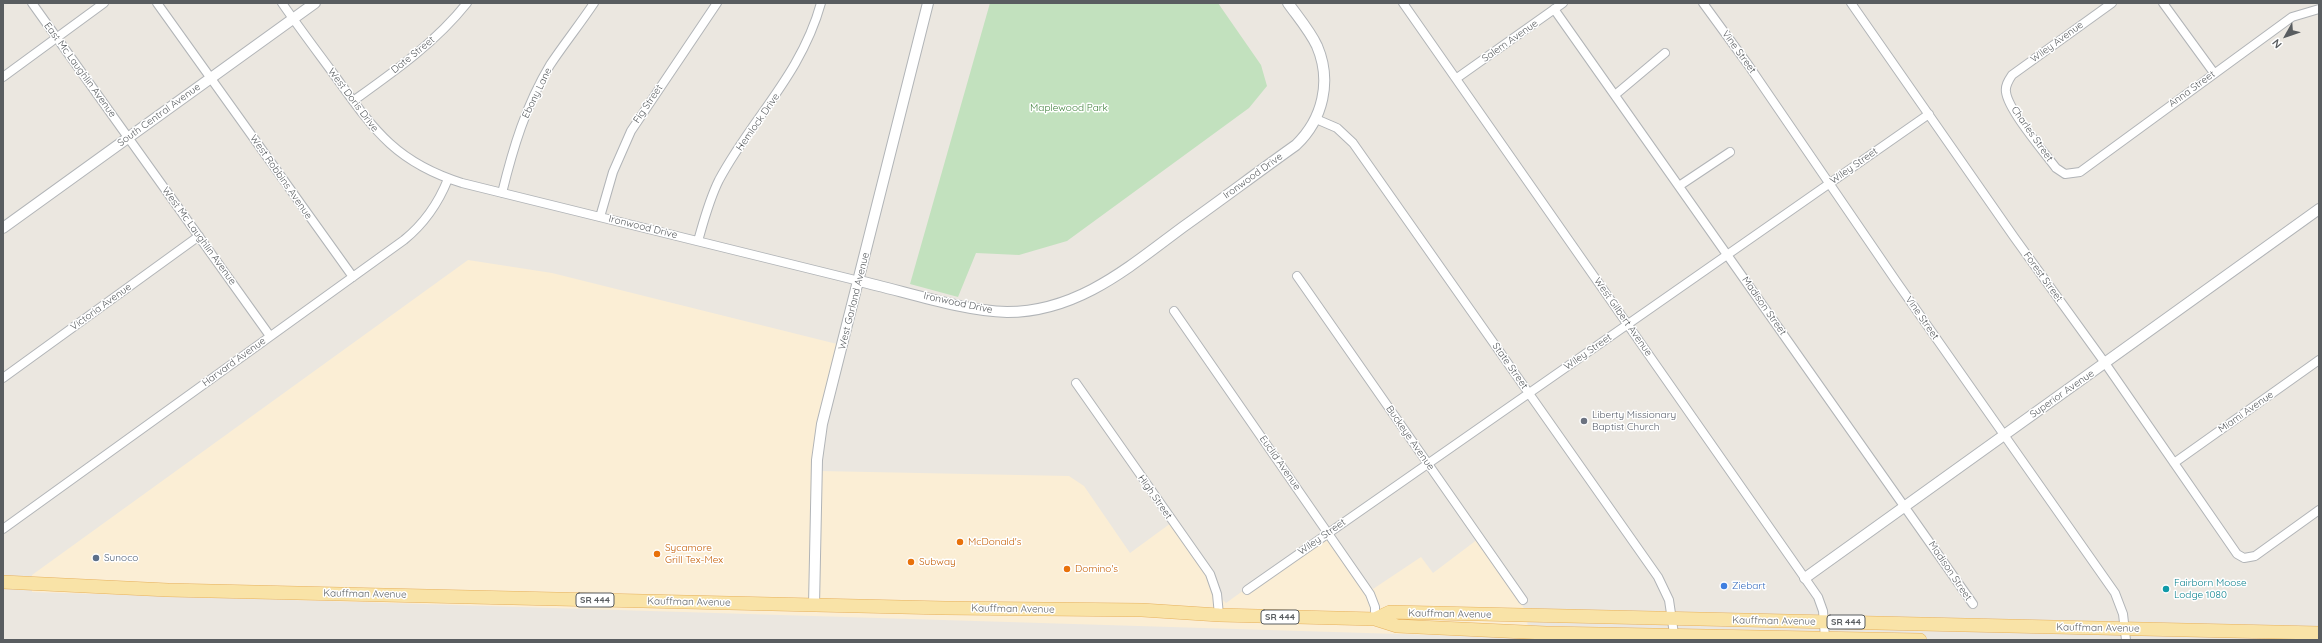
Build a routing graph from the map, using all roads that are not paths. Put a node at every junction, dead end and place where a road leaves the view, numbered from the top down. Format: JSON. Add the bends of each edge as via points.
{"nodes":[{"id":1,"x":32,"y":3,"type":"edge"},
{"id":2,"x":104,"y":3,"type":"edge"},
{"id":3,"x":157,"y":3,"type":"edge"},
{"id":4,"x":282,"y":3,"type":"edge"},
{"id":5,"x":315,"y":3,"type":"edge"},
{"id":6,"x":467,"y":3,"type":"edge"},
{"id":7,"x":594,"y":3,"type":"edge"},
{"id":8,"x":717,"y":3,"type":"edge"},
{"id":9,"x":821,"y":3,"type":"edge"},
{"id":10,"x":928,"y":3,"type":"edge"},
{"id":11,"x":1288,"y":3,"type":"edge"},
{"id":12,"x":1403,"y":3,"type":"edge"},
{"id":13,"x":1703,"y":3,"type":"edge"},
{"id":14,"x":1851,"y":3,"type":"edge"},
{"id":15,"x":2112,"y":3,"type":"edge"},
{"id":16,"x":2163,"y":3,"type":"edge"},
{"id":17,"x":1557,"y":6,"type":"edge"},
{"id":18,"x":2319,"y":9,"type":"edge"},
{"id":19,"x":293,"y":19,"type":"junction"},
{"id":20,"x":56,"y":37,"type":"junction"},
{"id":21,"x":1665,"y":53,"type":"dead end"},
{"id":22,"x":2214,"y":73,"type":"junction"},
{"id":23,"x":3,"y":77,"type":"edge"},
{"id":24,"x":210,"y":78,"type":"junction"},
{"id":25,"x":1457,"y":78,"type":"junction"},
{"id":26,"x":2006,"y":85,"type":"joint"},
{"id":27,"x":1615,"y":95,"type":"junction"},
{"id":28,"x":353,"y":101,"type":"junction"},
{"id":29,"x":1929,"y":114,"type":"junction"},
{"id":30,"x":1316,"y":118,"type":"junction"},
{"id":31,"x":128,"y":137,"type":"junction"},
{"id":32,"x":1730,"y":152,"type":"dead end"},
{"id":33,"x":2069,"y":175,"type":"joint"},
{"id":34,"x":448,"y":179,"type":"junction"},
{"id":35,"x":1829,"y":184,"type":"junction"},
{"id":36,"x":1679,"y":186,"type":"junction"},
{"id":37,"x":502,"y":193,"type":"junction"},
{"id":38,"x":2319,"y":209,"type":"edge"},
{"id":39,"x":600,"y":217,"type":"junction"},
{"id":40,"x":3,"y":228,"type":"edge"},
{"id":41,"x":199,"y":236,"type":"junction"},
{"id":42,"x":698,"y":241,"type":"junction"},
{"id":43,"x":1728,"y":255,"type":"junction"},
{"id":44,"x":1297,"y":276,"type":"dead end"},
{"id":45,"x":353,"y":277,"type":"junction"},
{"id":46,"x":859,"y":281,"type":"junction"},
{"id":47,"x":1174,"y":311,"type":"dead end"},
{"id":48,"x":1628,"y":324,"type":"junction"},
{"id":49,"x":270,"y":336,"type":"junction"},
{"id":50,"x":2319,"y":360,"type":"edge"},
{"id":51,"x":2105,"y":363,"type":"junction"},
{"id":52,"x":3,"y":378,"type":"edge"},
{"id":53,"x":1076,"y":383,"type":"dead end"},
{"id":54,"x":1529,"y":393,"type":"junction"},
{"id":55,"x":2004,"y":435,"type":"junction"},
{"id":56,"x":1429,"y":464,"type":"junction"},
{"id":57,"x":2174,"y":464,"type":"junction"},
{"id":58,"x":1904,"y":505,"type":"junction"},
{"id":59,"x":2319,"y":510,"type":"edge"},
{"id":60,"x":3,"y":529,"type":"edge"},
{"id":61,"x":1328,"y":533,"type":"junction"},
{"id":62,"x":3,"y":578,"type":"edge"},
{"id":63,"x":1805,"y":578,"type":"junction"},
{"id":64,"x":3,"y":582,"type":"edge"},
{"id":65,"x":1247,"y":590,"type":"dead end"},
{"id":66,"x":1522,"y":600,"type":"dead end"},
{"id":67,"x":1973,"y":604,"type":"dead end"},
{"id":68,"x":814,"y":605,"type":"junction"},
{"id":69,"x":1219,"y":615,"type":"junction"},
{"id":70,"x":1673,"y":619,"type":"junction"},
{"id":71,"x":1375,"y":620,"type":"junction"},
{"id":72,"x":1824,"y":622,"type":"junction"},
{"id":73,"x":2319,"y":633,"type":"edge"},
{"id":74,"x":1674,"y":634,"type":"junction"},
{"id":75,"x":2126,"y":634,"type":"edge"},
{"id":76,"x":1825,"y":638,"type":"junction"},
{"id":77,"x":1920,"y":640,"type":"edge"}],
"edges":[{"from":1,"to":20,"type":"street","name":"East Mc Laughlin Avenue"},
{"from":2,"to":20,"type":"street"},
{"from":3,"to":24,"type":"street","name":"West Robbins Avenue"},
{"from":4,"to":19,"type":"street","name":"West Doris Drive"},
{"from":5,"to":19,"type":"street","name":"South Central Avenue"},
{"from":6,"to":28,"type":"street","name":"Date Street","via":[[446,28],[412,59]]},
{"from":7,"to":37,"type":"street","name":"Ebony Lane","via":[[540,84],[518,136]]},
{"from":8,"to":39,"type":"street","name":"Fig Street","via":[[630,130],[613,172]]},
{"from":9,"to":42,"type":"street","name":"Hemlock Drive","via":[[794,68],[720,180],[708,206]]},
{"from":10,"to":46,"type":"street","name":"West Garland Avenue"},
{"from":11,"to":30,"type":"street","name":"Ironwood Drive","via":[[1312,36],[1320,56],[1324,88]]},
{"from":12,"to":25,"type":"street","name":"West Gilbert Avenue"},
{"from":13,"to":35,"type":"street","name":"Vine Street"},
{"from":14,"to":29,"type":"street","name":"Forest Street"},
{"from":15,"to":26,"type":"street","name":"Wiley Avenue","via":[[2012,75]]},
{"from":16,"to":22,"type":"street"},
{"from":17,"to":25,"type":"street","name":"Salem Avenue"},
{"from":17,"to":27,"type":"street","name":"Madison Street"},
{"from":18,"to":22,"type":"street","name":"Anna Street","via":[[2292,17]]},
{"from":19,"to":24,"type":"street","name":"South Central Avenue"},
{"from":19,"to":28,"type":"street","name":"West Doris Drive"},
{"from":20,"to":23,"type":"street"},
{"from":20,"to":31,"type":"street","name":"East Mc Laughlin Avenue"},
{"from":21,"to":27,"type":"street"},
{"from":22,"to":33,"type":"street","name":"Anna Street","via":[[2080,172]]},
{"from":24,"to":31,"type":"street","name":"South Central Avenue"},
{"from":24,"to":45,"type":"street","name":"West Robbins Avenue"},
{"from":25,"to":48,"type":"street","name":"West Gilbert Avenue"},
{"from":26,"to":33,"type":"street","name":"Charles Street","via":[[2007,96],[2013,109],[2056,168]]},
{"from":27,"to":36,"type":"street","name":"Madison Street"},
{"from":28,"to":34,"type":"street","name":"West Doris Drive","via":[[377,133],[395,149],[420,166]]},
{"from":29,"to":35,"type":"street","name":"Wiley Street"},
{"from":29,"to":51,"type":"street","name":"Forest Street"},
{"from":30,"to":46,"type":"street","name":"Ironwood Drive","via":[[1296,145],[1112,280],[1074,300],[1038,309],[995,311]]},
{"from":30,"to":54,"type":"street","name":"State Street","via":[[1337,128],[1352,143]]},
{"from":31,"to":40,"type":"street","name":"South Central Avenue"},
{"from":31,"to":41,"type":"street","name":"West Mc Laughlin Avenue"},
{"from":32,"to":36,"type":"street"},
{"from":34,"to":37,"type":"street","name":"Ironwood Drive"},
{"from":34,"to":45,"type":"street","name":"Harvard Avenue","via":[[424,222]]},
{"from":35,"to":43,"type":"street","name":"Wiley Street"},
{"from":35,"to":55,"type":"street","name":"Vine Street"},
{"from":36,"to":43,"type":"street","name":"Madison Street"},
{"from":37,"to":39,"type":"street","name":"Ironwood Drive"},
{"from":38,"to":51,"type":"street","name":"Superior Avenue"},
{"from":39,"to":42,"type":"street","name":"Ironwood Drive"},
{"from":41,"to":49,"type":"street","name":"West Mc Laughlin Avenue"},
{"from":41,"to":52,"type":"street","name":"Victoria Avenue"},
{"from":42,"to":46,"type":"street","name":"Ironwood Drive"},
{"from":43,"to":48,"type":"street","name":"Wiley Street"},
{"from":43,"to":58,"type":"street","name":"Madison Street"},
{"from":44,"to":56,"type":"street","name":"Buckeye Avenue"},
{"from":45,"to":49,"type":"street","name":"Harvard Avenue"},
{"from":46,"to":68,"type":"street","name":"West Garland Avenue","via":[[819,445]]},
{"from":47,"to":61,"type":"street","name":"Euclid Avenue"},
{"from":48,"to":54,"type":"street","name":"Wiley Street"},
{"from":48,"to":63,"type":"street","name":"West Gilbert Avenue"},
{"from":49,"to":60,"type":"street","name":"Harvard Avenue"},
{"from":50,"to":57,"type":"street","name":"Miami Avenue"},
{"from":51,"to":55,"type":"street","name":"Superior Avenue"},
{"from":51,"to":57,"type":"street","name":"Forest Street"},
{"from":53,"to":69,"type":"street","name":"High Street","via":[[1210,574],[1217,594]]},
{"from":54,"to":56,"type":"street","name":"Wiley Street"},
{"from":54,"to":70,"type":"street","name":"State Street","via":[[1658,577],[1669,600]]},
{"from":55,"to":58,"type":"street","name":"Superior Avenue"},
{"from":55,"to":75,"type":"street","name":"Vine Street","via":[[2115,593]]},
{"from":56,"to":61,"type":"street","name":"Wiley Street"},
{"from":56,"to":66,"type":"street","name":"Buckeye Avenue"},
{"from":57,"to":59,"type":"street","name":"Forest Street","via":[[2235,552],[2244,558],[2255,556]]},
{"from":58,"to":63,"type":"street","name":"Superior Avenue"},
{"from":58,"to":67,"type":"street","name":"Madison Street"},
{"from":61,"to":65,"type":"street","name":"Wiley Street"},
{"from":61,"to":71,"type":"street","name":"Euclid Avenue","via":[[1370,594],[1375,607]]},
{"from":62,"to":64,"type":"street"},
{"from":63,"to":72,"type":"street","name":"West Gilbert Avenue","via":[[1818,597]]},
{"from":64,"to":68,"type":"main road","name":"Kauffman Avenue","number":"SR 444","via":[[168,590]]},
{"from":68,"to":69,"type":"main road","name":"Kauffman Avenue","number":"SR 444","via":[[1142,610]]},
{"from":69,"to":71,"type":"main road","name":"Kauffman Avenue","number":"SR 444"},
{"from":70,"to":71,"type":"main road","name":"Kauffman Avenue","number":"SR 444","via":[[1390,612]]},
{"from":70,"to":72,"type":"main road","name":"Kauffman Avenue","number":"SR 444"},
{"from":70,"to":74,"type":"street","name":"State Street"},
{"from":71,"to":74,"type":"main road","name":"Kauffman Avenue","number":"SR 444","via":[[1397,626],[1546,633]]},
{"from":72,"to":75,"type":"main road","name":"Kauffman Avenue","number":"SR 444"},
{"from":72,"to":76,"type":"street","name":"West Gilbert Avenue"},
{"from":73,"to":75,"type":"main road","name":"Kauffman Avenue","number":"SR 444"},
{"from":74,"to":76,"type":"main road","name":"Kauffman Avenue","number":"SR 444"},
{"from":76,"to":77,"type":"main road","name":"Kauffman Avenue","number":"SR 444"}]}
